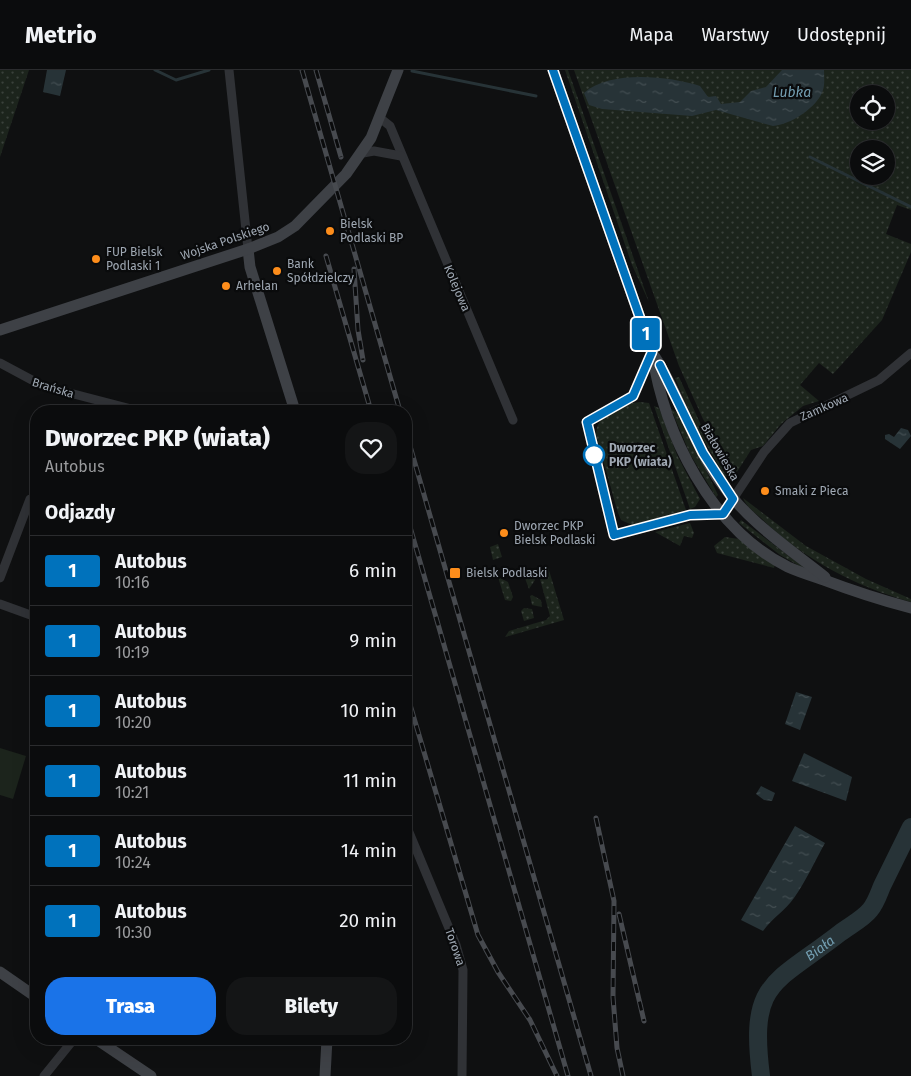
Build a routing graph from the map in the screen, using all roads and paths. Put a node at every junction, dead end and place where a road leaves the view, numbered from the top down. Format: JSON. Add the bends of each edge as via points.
{"nodes":[{"id":1,"x":398,"y":70,"type":"edge"},
{"id":2,"x":553,"y":70,"type":"edge"},
{"id":3,"x":229,"y":71,"type":"edge"},
{"id":4,"x":380,"y":118,"type":"junction"},
{"id":5,"x":363,"y":153,"type":"junction"},
{"id":6,"x":401,"y":156,"type":"junction"},
{"id":7,"x":248,"y":249,"type":"junction"},
{"id":8,"x":0,"y":330,"type":"edge"},
{"id":9,"x":652,"y":352,"type":"junction"},
{"id":10,"x":911,"y":353,"type":"edge"},
{"id":11,"x":0,"y":364,"type":"edge"},
{"id":12,"x":116,"y":405,"type":"edge"},
{"id":13,"x":293,"y":405,"type":"edge"},
{"id":14,"x":513,"y":420,"type":"dead end"},
{"id":15,"x":30,"y":499,"type":"dead end"},
{"id":16,"x":733,"y":499,"type":"junction"},
{"id":17,"x":723,"y":514,"type":"junction"},
{"id":18,"x":0,"y":578,"type":"edge"},
{"id":19,"x":834,"y":584,"type":"junction"},
{"id":20,"x":0,"y":604,"type":"edge"},
{"id":21,"x":911,"y":608,"type":"edge"},
{"id":22,"x":30,"y":615,"type":"edge"},
{"id":23,"x":412,"y":839,"type":"edge"},
{"id":24,"x":0,"y":972,"type":"edge"},
{"id":25,"x":30,"y":993,"type":"edge"},
{"id":26,"x":69,"y":1045,"type":"edge"},
{"id":27,"x":105,"y":1045,"type":"edge"},
{"id":28,"x":327,"y":1045,"type":"edge"},
{"id":29,"x":44,"y":1076,"type":"edge"},
{"id":30,"x":151,"y":1076,"type":"edge"},
{"id":31,"x":325,"y":1076,"type":"edge"},
{"id":32,"x":462,"y":1076,"type":"edge"}],
"edges":[{"from":1,"to":4,"type":"main road","name":"Wojska Polskiego"},
{"from":2,"to":9,"type":"main road","name":"Białowieska"},
{"from":3,"to":7,"type":"street"},
{"from":4,"to":5,"type":"main road","name":"Wojska Polskiego"},
{"from":4,"to":6,"type":"street","name":"Kolejowa","via":[[390,126]]},
{"from":5,"to":6,"type":"street","via":[[374,151]]},
{"from":5,"to":7,"type":"main road","name":"Wojska Polskiego","via":[[300,223],[278,237]]},
{"from":6,"to":14,"type":"street","name":"Kolejowa"},
{"from":7,"to":8,"type":"main road","name":"Wojska Polskiego"},
{"from":7,"to":13,"type":"main road","via":[[250,267]]},
{"from":9,"to":16,"type":"main road","name":"Białowieska","via":[[668,377],[703,453]]},
{"from":9,"to":17,"type":"main road","name":"Białowieska","via":[[656,381],[678,441],[693,472]]},
{"from":10,"to":16,"type":"street","name":"Zamkowa","via":[[879,380],[790,423],[764,452]]},
{"from":11,"to":12,"type":"street","name":"Brańska","via":[[43,386]]},
{"from":15,"to":18,"type":"street"},
{"from":16,"to":17,"type":"street","name":"Zamkowa"},
{"from":16,"to":19,"type":"main road","name":"Białowieska","via":[[771,536]]},
{"from":17,"to":19,"type":"main road","name":"Białowieska","via":[[760,548],[788,567]]},
{"from":19,"to":21,"type":"main road","name":"Białowieska"},
{"from":20,"to":22,"type":"street"},
{"from":23,"to":32,"type":"street","name":"Torowa","via":[[456,945],[463,970]]},
{"from":24,"to":25,"type":"main road"},
{"from":26,"to":29,"type":"street"},
{"from":27,"to":30,"type":"main road"},
{"from":28,"to":31,"type":"main road"}]}
